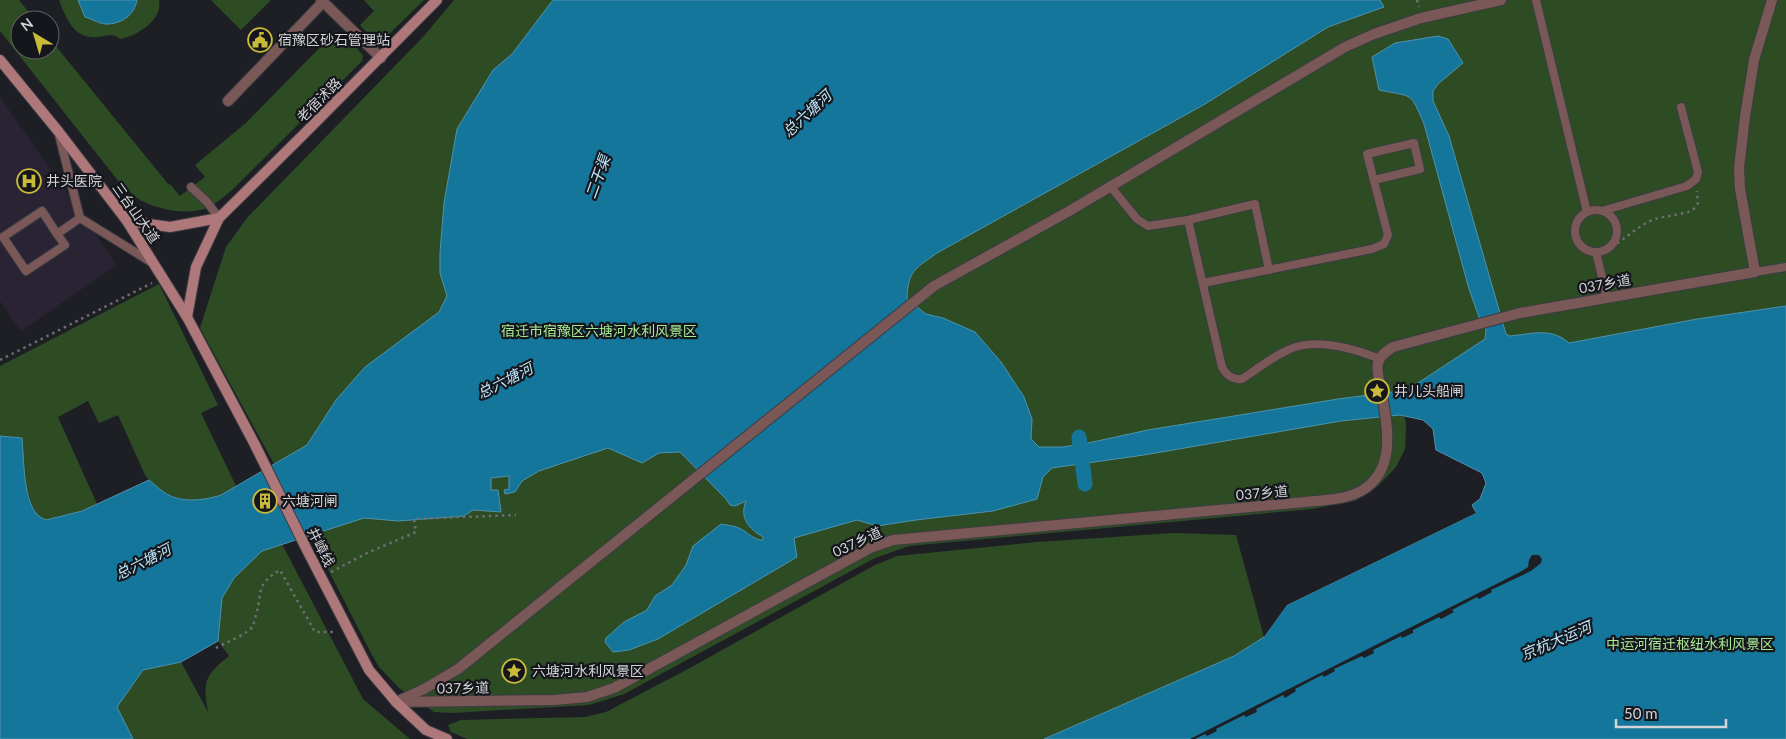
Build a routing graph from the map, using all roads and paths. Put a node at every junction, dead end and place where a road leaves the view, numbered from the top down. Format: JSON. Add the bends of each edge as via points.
{"nodes":[{"id":1,"x":437,"y":0,"type":"edge"},
{"id":2,"x":1501,"y":0,"type":"edge"},
{"id":3,"x":1536,"y":0,"type":"edge"},
{"id":4,"x":1772,"y":0,"type":"edge"},
{"id":5,"x":322,"y":1,"type":"edge"},
{"id":6,"x":381,"y":58,"type":"junction"},
{"id":7,"x":0,"y":60,"type":"edge"},
{"id":8,"x":228,"y":101,"type":"dead end"},
{"id":9,"x":1681,"y":107,"type":"dead end"},
{"id":10,"x":58,"y":131,"type":"junction"},
{"id":11,"x":1696,"y":179,"type":"junction"},
{"id":12,"x":1374,"y":180,"type":"junction"},
{"id":13,"x":191,"y":187,"type":"dead end"},
{"id":14,"x":1111,"y":187,"type":"junction"},
{"id":15,"x":1602,"y":210,"type":"junction"},
{"id":16,"x":1586,"y":212,"type":"junction"},
{"id":17,"x":80,"y":218,"type":"junction"},
{"id":18,"x":219,"y":218,"type":"junction"},
{"id":19,"x":1188,"y":220,"type":"junction"},
{"id":20,"x":127,"y":221,"type":"junction"},
{"id":21,"x":57,"y":234,"type":"junction"},
{"id":22,"x":1606,"y":250,"type":"junction"},
{"id":23,"x":1596,"y":252,"type":"junction"},
{"id":24,"x":153,"y":263,"type":"junction"},
{"id":25,"x":1786,"y":267,"type":"edge"},
{"id":26,"x":1269,"y":270,"type":"junction"},
{"id":27,"x":1755,"y":272,"type":"junction"},
{"id":28,"x":163,"y":278,"type":"junction"},
{"id":29,"x":1203,"y":283,"type":"junction"},
{"id":30,"x":1606,"y":298,"type":"junction"},
{"id":31,"x":187,"y":317,"type":"junction"},
{"id":32,"x":1380,"y":359,"type":"junction"},
{"id":33,"x":0,"y":360,"type":"edge"},
{"id":34,"x":516,"y":515,"type":"dead end"},
{"id":35,"x":321,"y":577,"type":"junction"},
{"id":36,"x":350,"y":633,"type":"junction"},
{"id":37,"x":216,"y":648,"type":"dead end"},
{"id":38,"x":396,"y":702,"type":"junction"},
{"id":39,"x":447,"y":739,"type":"edge"}],
"edges":[{"from":1,"to":6,"type":"main road","name":"老宿沭路"},
{"from":2,"to":14,"type":"street","via":[[1421,18],[1345,47]]},
{"from":3,"to":16,"type":"lane"},
{"from":4,"to":27,"type":"street","via":[[1754,60],[1739,168]]},
{"from":5,"to":6,"type":"street"},
{"from":5,"to":8,"type":"street"},
{"from":6,"to":18,"type":"main road","name":"老宿沭路"},
{"from":7,"to":10,"type":"main road","name":"三台山大道"},
{"from":9,"to":11,"type":"lane","via":[[1698,172]]},
{"from":10,"to":17,"type":"lane"},
{"from":10,"to":20,"type":"main road","name":"三台山大道"},
{"from":11,"to":15,"type":"lane","via":[[1686,186]]},
{"from":11,"to":22,"type":"path","via":[[1698,203],[1693,210],[1652,220]]},
{"from":12,"to":12,"type":"lane","via":[[1367,154],[1414,143],[1420,169]]},
{"from":12,"to":26,"type":"lane","via":[[1388,235],[1384,244]]},
{"from":13,"to":18,"type":"lane"},
{"from":14,"to":19,"type":"lane","via":[[1137,219],[1148,226]]},
{"from":14,"to":38,"type":"street","via":[[934,286],[458,669]]},
{"from":15,"to":16,"type":"lane"},
{"from":15,"to":22,"type":"lane","via":[[1614,218],[1618,232]]},
{"from":16,"to":23,"type":"lane","via":[[1576,222],[1576,238],[1585,249]]},
{"from":17,"to":21,"type":"lane"},
{"from":17,"to":24,"type":"lane"},
{"from":18,"to":20,"type":"main road","via":[[170,227]]},
{"from":18,"to":31,"type":"main road","name":"老宿沭路","via":[[196,267]]},
{"from":19,"to":26,"type":"lane","via":[[1255,204]]},
{"from":19,"to":29,"type":"lane"},
{"from":20,"to":24,"type":"main road","name":"三台山大道"},
{"from":21,"to":21,"type":"lane","via":[[42,211],[3,237],[26,271],[65,245]]},
{"from":22,"to":23,"type":"lane"},
{"from":23,"to":30,"type":"lane"},
{"from":24,"to":28,"type":"main road","name":"三台山大道"},
{"from":25,"to":27,"type":"lane"},
{"from":26,"to":29,"type":"lane"},
{"from":27,"to":30,"type":"street","name":"037乡道"},
{"from":28,"to":31,"type":"main road","name":"三台山大道"},
{"from":28,"to":33,"type":"path"},
{"from":29,"to":32,"type":"lane","via":[[1222,367],[1234,379],[1242,379],[1290,348],[1313,345],[1348,348]]},
{"from":30,"to":32,"type":"street","name":"037乡道","via":[[1473,325],[1394,347]]},
{"from":31,"to":35,"type":"main road","name":"井嶂线"},
{"from":32,"to":38,"type":"street","name":"037乡道","via":[[1378,372],[1389,440],[1386,455],[1372,482],[1352,495],[893,540],[870,548],[614,688],[587,697]]},
{"from":34,"to":35,"type":"path","via":[[414,519],[416,532]]},
{"from":35,"to":36,"type":"main road","name":"井嶂线"},
{"from":36,"to":37,"type":"path","via":[[315,632],[280,570],[269,576],[260,588],[252,627]]},
{"from":36,"to":38,"type":"main road","name":"井嶂线","via":[[369,670]]},
{"from":38,"to":39,"type":"main road","name":"井嶂线","via":[[426,730]]}]}
